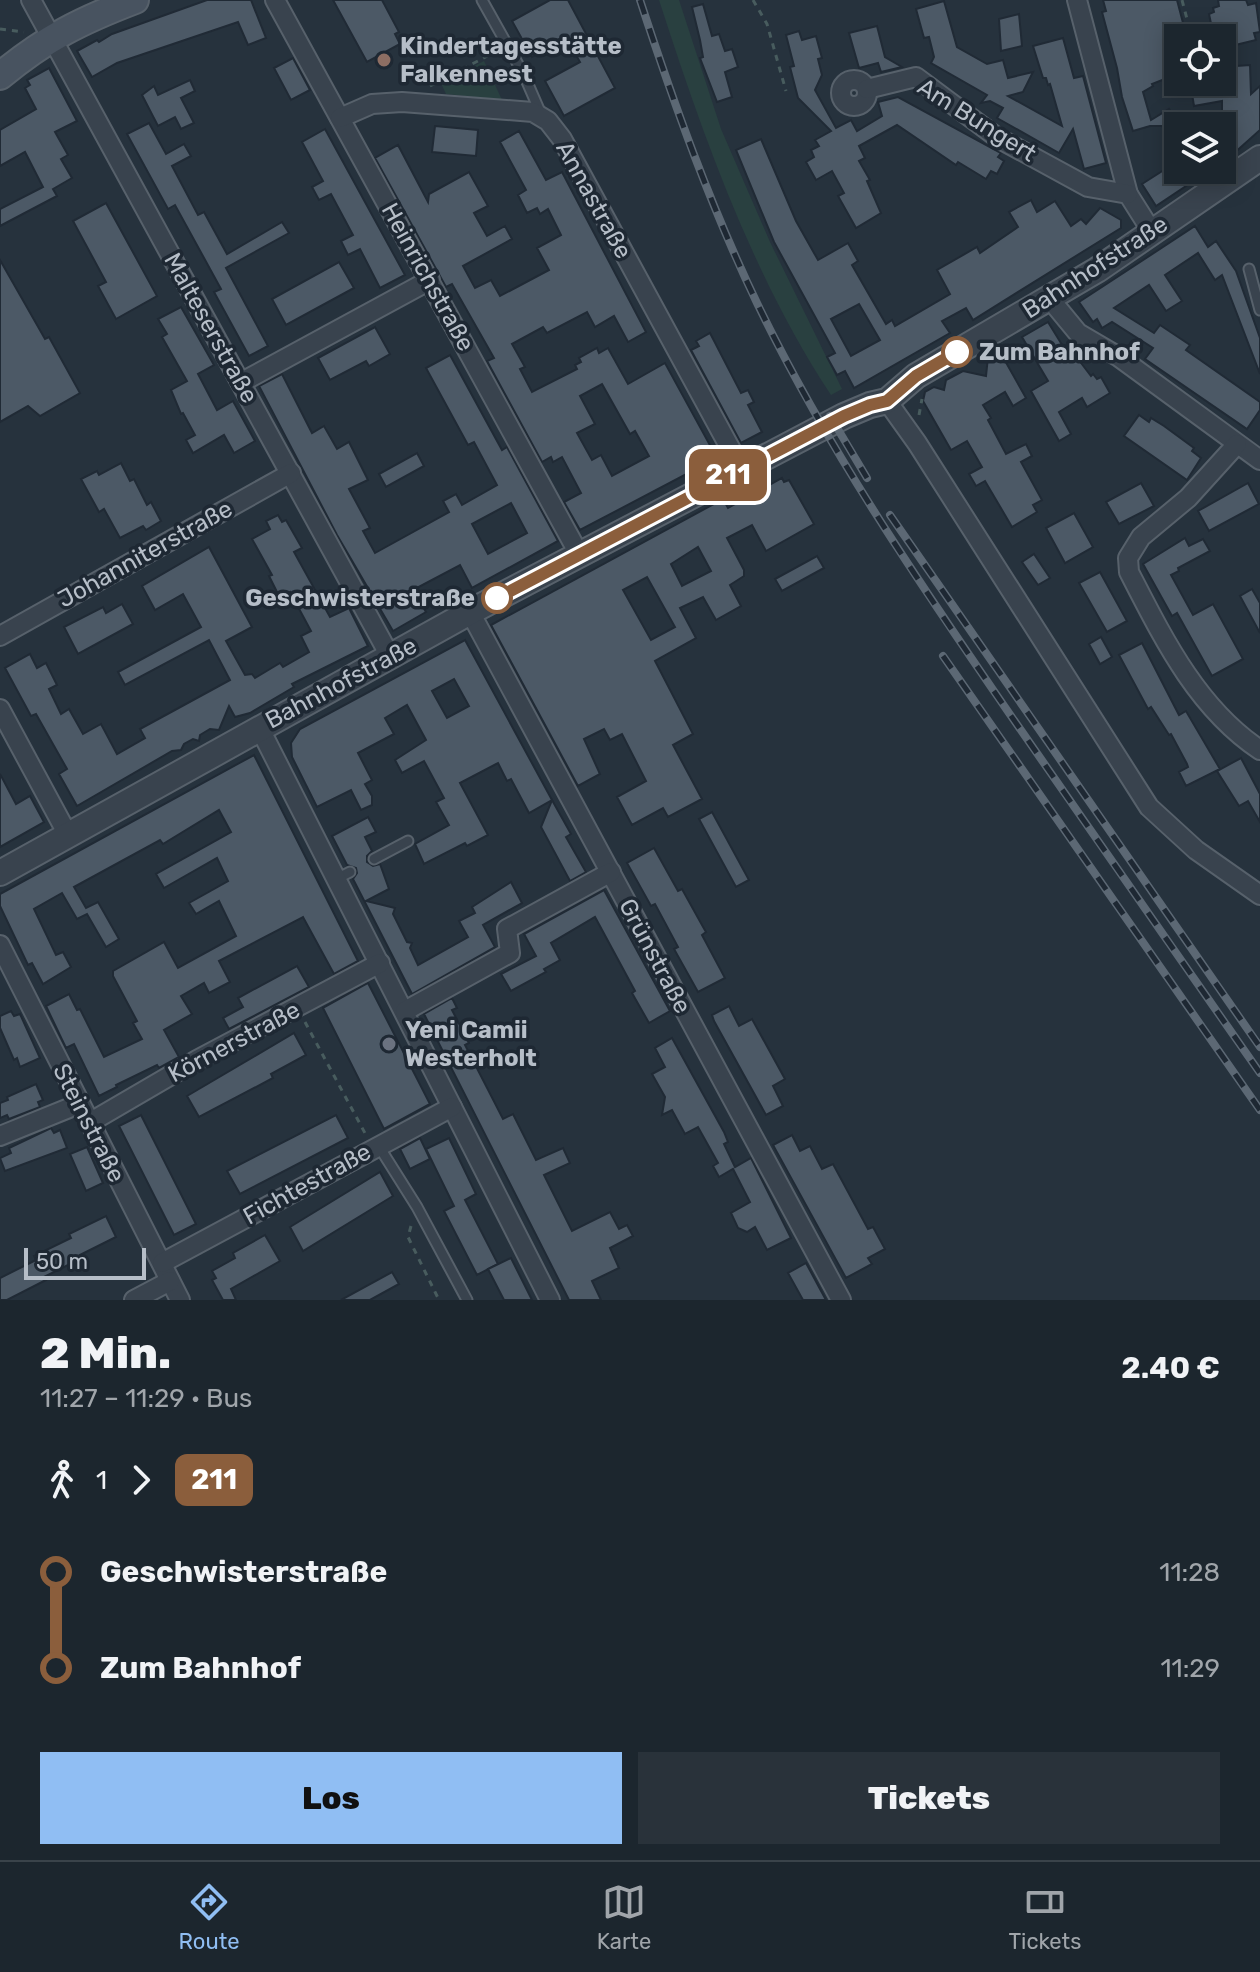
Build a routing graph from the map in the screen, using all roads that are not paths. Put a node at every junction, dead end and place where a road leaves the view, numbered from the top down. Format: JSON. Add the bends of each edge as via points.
{"nodes":[{"id":1,"x":31,"y":0,"type":"edge"},
{"id":2,"x":135,"y":0,"type":"edge"},
{"id":3,"x":275,"y":0,"type":"edge"},
{"id":4,"x":482,"y":0,"type":"edge"},
{"id":5,"x":1077,"y":0,"type":"edge"},
{"id":6,"x":51,"y":36,"type":"junction"},
{"id":7,"x":0,"y":76,"type":"edge"},
{"id":8,"x":867,"y":89,"type":"dead end"},
{"id":9,"x":542,"y":117,"type":"junction"},
{"id":10,"x":340,"y":118,"type":"junction"},
{"id":11,"x":1260,"y":158,"type":"edge"},
{"id":12,"x":1128,"y":194,"type":"junction"},
{"id":13,"x":1152,"y":232,"type":"junction"},
{"id":14,"x":1249,"y":269,"type":"dead end"},
{"id":15,"x":430,"y":280,"type":"junction"},
{"id":16,"x":1050,"y":299,"type":"junction"},
{"id":17,"x":1260,"y":310,"type":"edge"},
{"id":18,"x":242,"y":382,"type":"junction"},
{"id":19,"x":887,"y":401,"type":"junction"},
{"id":20,"x":1237,"y":444,"type":"junction"},
{"id":21,"x":1260,"y":460,"type":"edge"},
{"id":22,"x":741,"y":468,"type":"junction"},
{"id":23,"x":291,"y":473,"type":"junction"},
{"id":24,"x":579,"y":554,"type":"junction"},
{"id":25,"x":470,"y":612,"type":"junction"},
{"id":26,"x":0,"y":636,"type":"edge"},
{"id":27,"x":390,"y":656,"type":"junction"},
{"id":28,"x":0,"y":709,"type":"edge"},
{"id":29,"x":259,"y":727,"type":"junction"},
{"id":30,"x":1260,"y":750,"type":"edge"},
{"id":31,"x":68,"y":835,"type":"junction"},
{"id":32,"x":408,"y":841,"type":"dead end"},
{"id":33,"x":374,"y":859,"type":"dead end"},
{"id":34,"x":611,"y":872,"type":"junction"},
{"id":35,"x":0,"y":873,"type":"edge"},
{"id":36,"x":1260,"y":895,"type":"edge"},
{"id":37,"x":0,"y":945,"type":"edge"},
{"id":38,"x":380,"y":963,"type":"junction"},
{"id":39,"x":405,"y":1011,"type":"junction"},
{"id":40,"x":79,"y":1104,"type":"junction"},
{"id":41,"x":452,"y":1107,"type":"junction"},
{"id":42,"x":89,"y":1123,"type":"junction"},
{"id":43,"x":0,"y":1136,"type":"edge"},
{"id":44,"x":375,"y":1147,"type":"junction"},
{"id":45,"x":162,"y":1263,"type":"junction"},
{"id":46,"x":170,"y":1281,"type":"junction"},
{"id":47,"x":134,"y":1300,"type":"edge"},
{"id":48,"x":180,"y":1300,"type":"edge"},
{"id":49,"x":467,"y":1300,"type":"edge"},
{"id":50,"x":550,"y":1300,"type":"edge"},
{"id":51,"x":841,"y":1300,"type":"edge"}],
"edges":[{"from":1,"to":6,"type":"street","name":"Malteserstraße"},
{"from":2,"to":6,"type":"main road"},
{"from":3,"to":10,"type":"street","name":"Heinrichstraße"},
{"from":4,"to":9,"type":"lane"},
{"from":5,"to":12,"type":"street"},
{"from":6,"to":7,"type":"main road"},
{"from":6,"to":18,"type":"street","name":"Malteserstraße"},
{"from":8,"to":12,"type":"street","name":"Am Bungert","via":[[916,77],[998,138],[1088,187]]},
{"from":9,"to":10,"type":"street","name":"Annastraße","via":[[533,112],[402,102],[372,104]]},
{"from":9,"to":22,"type":"street","name":"Annastraße","via":[[562,139],[591,190]]},
{"from":10,"to":15,"type":"street","name":"Heinrichstraße"},
{"from":11,"to":13,"type":"street","name":"Bahnhofstraße"},
{"from":12,"to":13,"type":"street"},
{"from":13,"to":16,"type":"street","name":"Bahnhofstraße"},
{"from":14,"to":17,"type":"lane"},
{"from":15,"to":18,"type":"street"},
{"from":15,"to":24,"type":"street","name":"Heinrichstraße"},
{"from":16,"to":19,"type":"street","name":"Bahnhofstraße","via":[[916,376]]},
{"from":16,"to":20,"type":"street","via":[[1078,333]]},
{"from":18,"to":23,"type":"street","name":"Malteserstraße"},
{"from":19,"to":22,"type":"street","name":"Bahnhofstraße","via":[[844,416]]},
{"from":19,"to":36,"type":"street","via":[[1149,807],[1196,850]]},
{"from":20,"to":21,"type":"street"},
{"from":20,"to":30,"type":"street","via":[[1188,498],[1141,537],[1128,565],[1189,679],[1242,738]]},
{"from":22,"to":24,"type":"street","name":"Bahnhofstraße"},
{"from":23,"to":26,"type":"street","name":"Johanniterstraße"},
{"from":23,"to":27,"type":"street","name":"Malteserstraße"},
{"from":24,"to":25,"type":"street","name":"Bahnhofstraße"},
{"from":25,"to":27,"type":"street","name":"Bahnhofstraße"},
{"from":25,"to":34,"type":"street","name":"Grünstraße"},
{"from":27,"to":29,"type":"street","name":"Bahnhofstraße"},
{"from":28,"to":31,"type":"street"},
{"from":29,"to":31,"type":"street","name":"Bahnhofstraße"},
{"from":29,"to":38,"type":"street","via":[[344,875]]},
{"from":31,"to":35,"type":"street","name":"Bahnhofstraße"},
{"from":32,"to":33,"type":"lane"},
{"from":34,"to":39,"type":"street","via":[[507,929],[510,953]]},
{"from":34,"to":51,"type":"street","name":"Grünstraße"},
{"from":37,"to":40,"type":"street","name":"Steinstraße"},
{"from":38,"to":39,"type":"street"},
{"from":38,"to":42,"type":"street","name":"Körnerstraße"},
{"from":39,"to":41,"type":"street"},
{"from":40,"to":42,"type":"street","name":"Steinstraße"},
{"from":40,"to":43,"type":"street"},
{"from":41,"to":44,"type":"street","name":"Fichtestraße"},
{"from":41,"to":50,"type":"street"},
{"from":42,"to":45,"type":"street","name":"Steinstraße"},
{"from":44,"to":45,"type":"street","name":"Fichtestraße"},
{"from":44,"to":49,"type":"lane","via":[[417,1207]]},
{"from":45,"to":46,"type":"street","name":"Steinstraße"},
{"from":46,"to":47,"type":"street"},
{"from":46,"to":48,"type":"street","name":"Steinstraße"}]}
